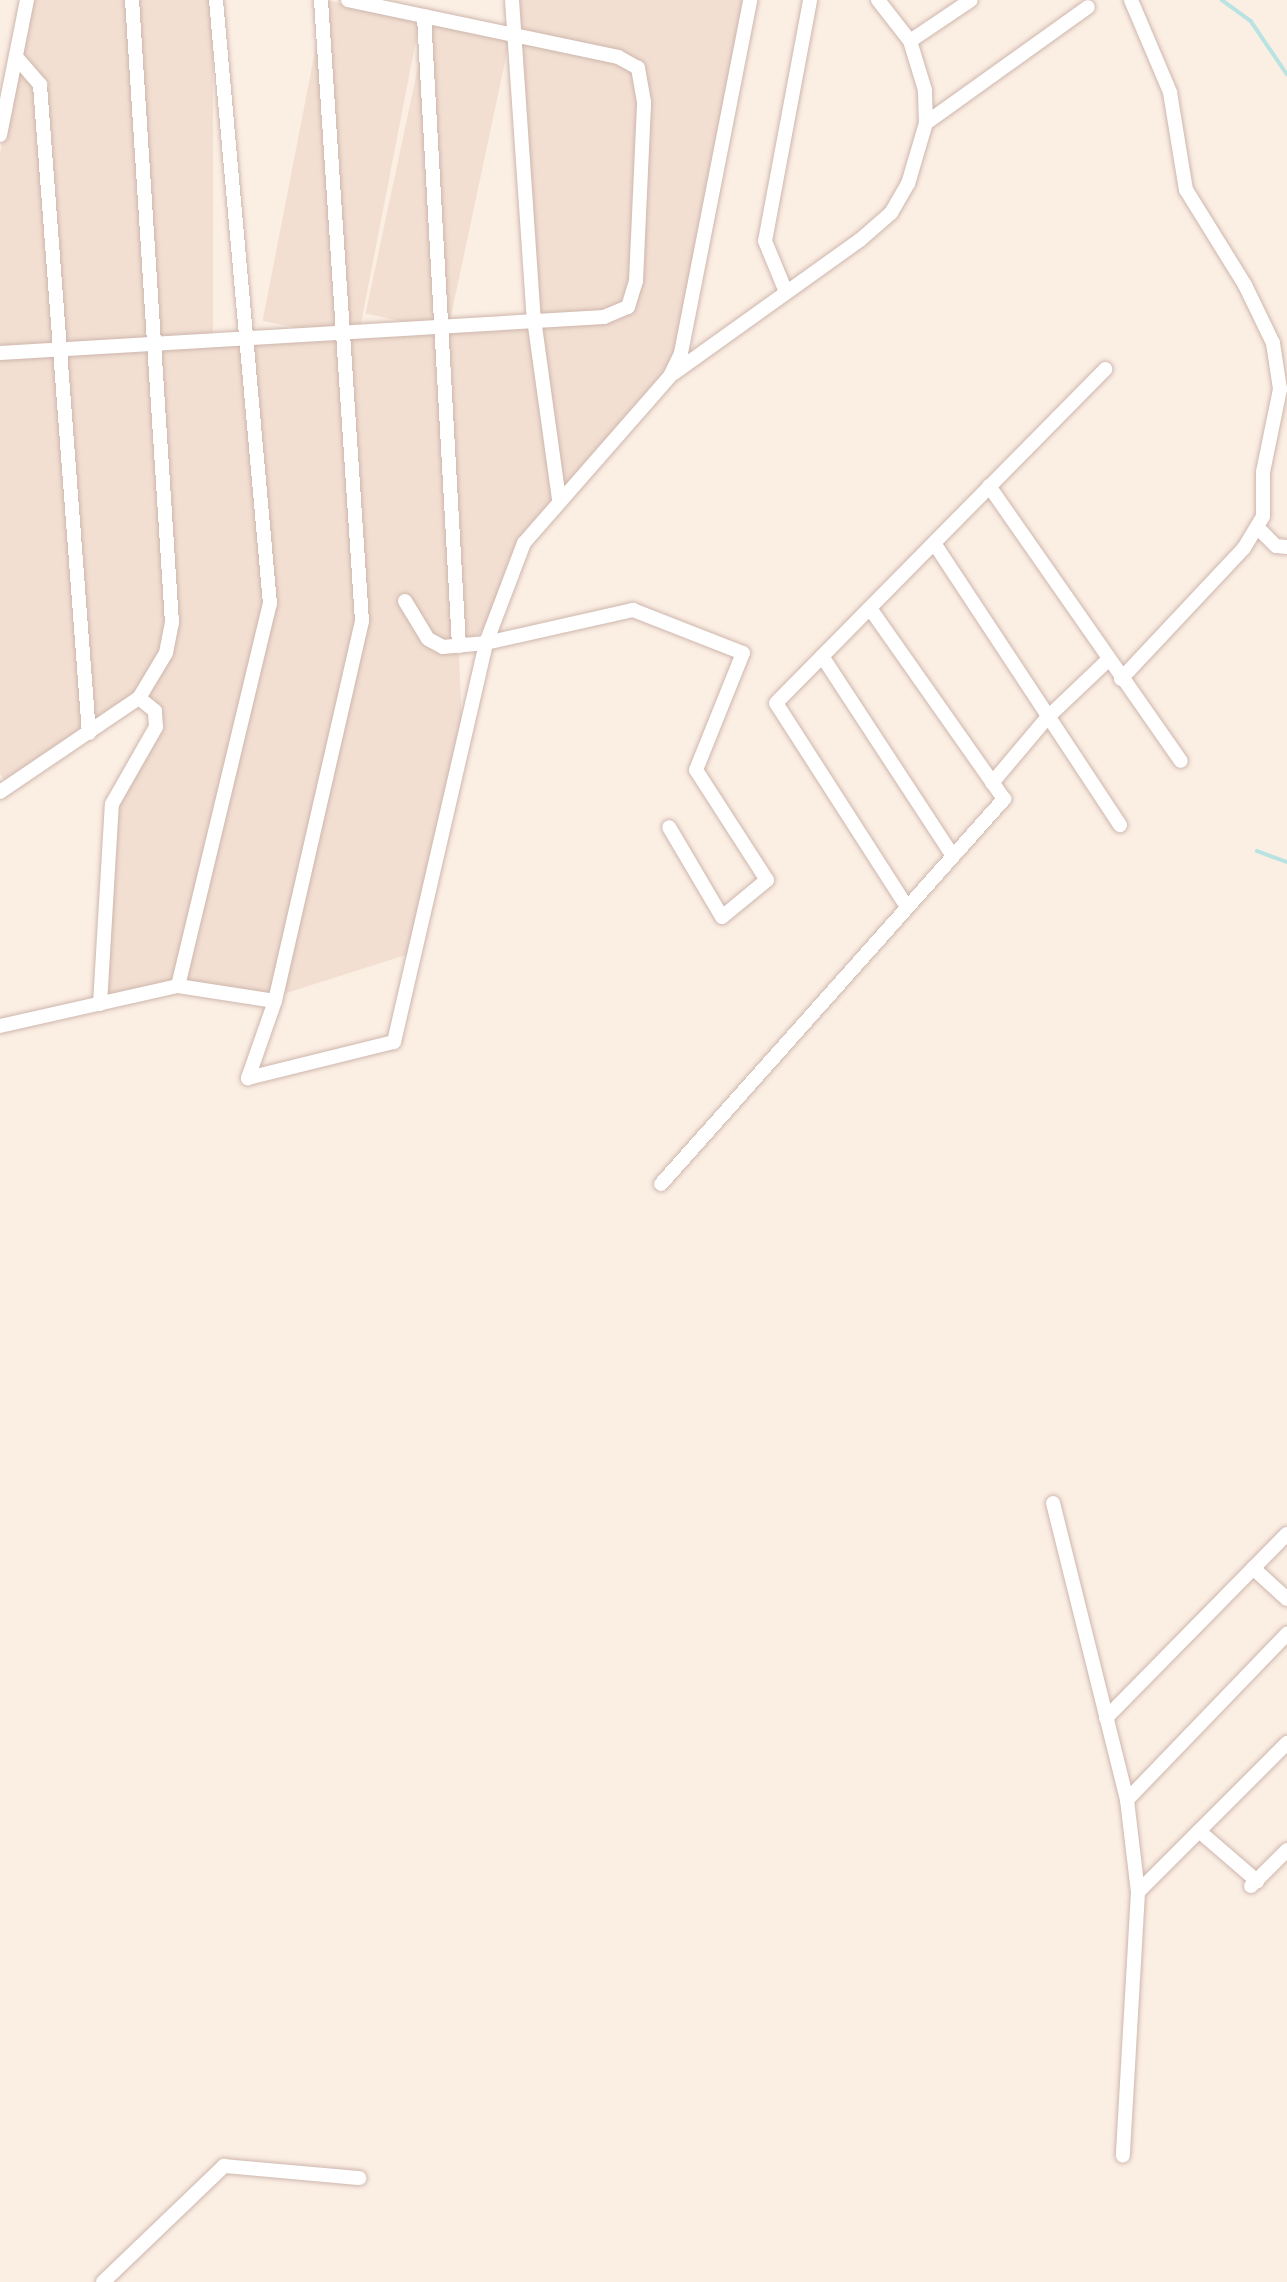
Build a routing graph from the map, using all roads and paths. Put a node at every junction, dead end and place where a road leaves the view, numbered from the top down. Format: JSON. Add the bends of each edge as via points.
{"nodes":[{"id":1,"x":27,"y":0,"type":"edge"},
{"id":2,"x":132,"y":0,"type":"edge"},
{"id":3,"x":216,"y":0,"type":"edge"},
{"id":4,"x":321,"y":0,"type":"edge"},
{"id":5,"x":348,"y":0,"type":"edge"},
{"id":6,"x":512,"y":0,"type":"edge"},
{"id":7,"x":750,"y":0,"type":"edge"},
{"id":8,"x":810,"y":0,"type":"edge"},
{"id":9,"x":878,"y":0,"type":"edge"},
{"id":10,"x":971,"y":0,"type":"edge"},
{"id":11,"x":1131,"y":0,"type":"edge"},
{"id":12,"x":387,"y":4,"type":"edge"},
{"id":13,"x":1088,"y":7,"type":"dead end"},
{"id":14,"x":424,"y":16,"type":"junction"},
{"id":15,"x":513,"y":33,"type":"junction"},
{"id":16,"x":910,"y":41,"type":"junction"},
{"id":17,"x":16,"y":57,"type":"junction"},
{"id":18,"x":926,"y":123,"type":"junction"},
{"id":19,"x":0,"y":135,"type":"edge"},
{"id":20,"x":786,"y":292,"type":"junction"},
{"id":21,"x":534,"y":319,"type":"junction"},
{"id":22,"x":441,"y":323,"type":"junction"},
{"id":23,"x":341,"y":330,"type":"junction"},
{"id":24,"x":248,"y":338,"type":"junction"},
{"id":25,"x":153,"y":341,"type":"junction"},
{"id":26,"x":62,"y":349,"type":"junction"},
{"id":27,"x":0,"y":353,"type":"edge"},
{"id":28,"x":1105,"y":369,"type":"dead end"},
{"id":29,"x":670,"y":376,"type":"junction"},
{"id":30,"x":989,"y":486,"type":"junction"},
{"id":31,"x":559,"y":500,"type":"junction"},
{"id":32,"x":1257,"y":527,"type":"junction"},
{"id":33,"x":934,"y":543,"type":"junction"},
{"id":34,"x":1287,"y":547,"type":"edge"},
{"id":35,"x":405,"y":601,"type":"dead end"},
{"id":36,"x":870,"y":608,"type":"junction"},
{"id":37,"x":486,"y":643,"type":"junction"},
{"id":38,"x":459,"y":646,"type":"junction"},
{"id":39,"x":822,"y":656,"type":"junction"},
{"id":40,"x":1108,"y":660,"type":"junction"},
{"id":41,"x":1121,"y":679,"type":"junction"},
{"id":42,"x":139,"y":698,"type":"junction"},
{"id":43,"x":1046,"y":718,"type":"junction"},
{"id":44,"x":89,"y":733,"type":"junction"},
{"id":45,"x":1181,"y":761,"type":"dead end"},
{"id":46,"x":992,"y":783,"type":"junction"},
{"id":47,"x":2,"y":786,"type":"edge"},
{"id":48,"x":1120,"y":825,"type":"dead end"},
{"id":49,"x":669,"y":827,"type":"dead end"},
{"id":50,"x":953,"y":856,"type":"junction"},
{"id":51,"x":907,"y":907,"type":"junction"},
{"id":52,"x":178,"y":986,"type":"junction"},
{"id":53,"x":275,"y":1001,"type":"junction"},
{"id":54,"x":100,"y":1003,"type":"junction"},
{"id":55,"x":0,"y":1026,"type":"edge"},
{"id":56,"x":661,"y":1184,"type":"dead end"},
{"id":57,"x":1053,"y":1503,"type":"dead end"},
{"id":58,"x":1287,"y":1534,"type":"edge"},
{"id":59,"x":1253,"y":1568,"type":"junction"},
{"id":60,"x":1287,"y":1600,"type":"edge"},
{"id":61,"x":1287,"y":1634,"type":"edge"},
{"id":62,"x":1106,"y":1718,"type":"junction"},
{"id":63,"x":1287,"y":1743,"type":"edge"},
{"id":64,"x":1127,"y":1800,"type":"junction"},
{"id":65,"x":1199,"y":1831,"type":"junction"},
{"id":66,"x":1287,"y":1850,"type":"edge"},
{"id":67,"x":1138,"y":1892,"type":"junction"},
{"id":68,"x":1123,"y":2155,"type":"dead end"},
{"id":69,"x":359,"y":2178,"type":"dead end"},
{"id":70,"x":103,"y":2282,"type":"edge"}],
"edges":[{"from":1,"to":17,"type":"street"},
{"from":2,"to":25,"type":"street"},
{"from":3,"to":24,"type":"street"},
{"from":4,"to":23,"type":"street"},
{"from":5,"to":12,"type":"street"},
{"from":6,"to":15,"type":"street"},
{"from":7,"to":29,"type":"street","via":[[681,353]]},
{"from":8,"to":20,"type":"street","via":[[765,241]]},
{"from":9,"to":16,"type":"street"},
{"from":10,"to":16,"type":"street"},
{"from":11,"to":32,"type":"street","via":[[1170,92],[1186,190],[1273,342],[1280,389]]},
{"from":12,"to":14,"type":"street"},
{"from":13,"to":18,"type":"street"},
{"from":14,"to":15,"type":"street"},
{"from":14,"to":22,"type":"street"},
{"from":15,"to":21,"type":"street"},
{"from":15,"to":21,"type":"street","via":[[630,61],[645,87],[634,296],[628,307],[604,317]]},
{"from":16,"to":18,"type":"street","via":[[925,90]]},
{"from":17,"to":19,"type":"street"},
{"from":17,"to":26,"type":"street","via":[[40,85]]},
{"from":18,"to":20,"type":"street","via":[[919,160],[891,213]]},
{"from":20,"to":29,"type":"street"},
{"from":21,"to":22,"type":"street"},
{"from":21,"to":31,"type":"street"},
{"from":22,"to":23,"type":"street"},
{"from":22,"to":38,"type":"street"},
{"from":23,"to":24,"type":"street"},
{"from":23,"to":53,"type":"street","via":[[362,621]]},
{"from":24,"to":25,"type":"street"},
{"from":24,"to":52,"type":"street","via":[[270,604]]},
{"from":25,"to":26,"type":"street"},
{"from":25,"to":42,"type":"street","via":[[174,600],[166,653]]},
{"from":26,"to":27,"type":"street"},
{"from":26,"to":44,"type":"street"},
{"from":28,"to":30,"type":"street"},
{"from":29,"to":31,"type":"street"},
{"from":30,"to":33,"type":"street"},
{"from":30,"to":40,"type":"street"},
{"from":31,"to":37,"type":"street","via":[[512,561]]},
{"from":32,"to":34,"type":"street","via":[[1276,546]]},
{"from":32,"to":41,"type":"street"},
{"from":33,"to":36,"type":"street"},
{"from":33,"to":43,"type":"street"},
{"from":35,"to":38,"type":"street","via":[[428,639]]},
{"from":36,"to":39,"type":"street"},
{"from":36,"to":46,"type":"street"},
{"from":37,"to":38,"type":"street"},
{"from":37,"to":49,"type":"street","via":[[633,610],[743,653],[696,770],[766,880],[722,916]]},
{"from":37,"to":53,"type":"street","via":[[394,1042],[248,1078]]},
{"from":39,"to":50,"type":"street"},
{"from":39,"to":51,"type":"street","via":[[776,703]]},
{"from":40,"to":41,"type":"street"},
{"from":40,"to":43,"type":"street"},
{"from":41,"to":45,"type":"street"},
{"from":42,"to":44,"type":"street"},
{"from":42,"to":54,"type":"street","via":[[155,711],[156,727],[112,804]]},
{"from":43,"to":46,"type":"street"},
{"from":43,"to":48,"type":"street"},
{"from":44,"to":47,"type":"street"},
{"from":46,"to":50,"type":"street","via":[[1004,799]]},
{"from":50,"to":51,"type":"street"},
{"from":51,"to":56,"type":"street"},
{"from":52,"to":53,"type":"street"},
{"from":52,"to":54,"type":"street"},
{"from":54,"to":55,"type":"street"},
{"from":57,"to":62,"type":"street"},
{"from":58,"to":59,"type":"street"},
{"from":59,"to":60,"type":"street"},
{"from":59,"to":62,"type":"street"},
{"from":61,"to":64,"type":"street"},
{"from":62,"to":64,"type":"street"},
{"from":63,"to":65,"type":"street"},
{"from":64,"to":67,"type":"street"},
{"from":65,"to":66,"type":"street","via":[[1254,1884]]},
{"from":65,"to":67,"type":"street"},
{"from":67,"to":68,"type":"street"},
{"from":69,"to":70,"type":"street","via":[[224,2166]]}]}
